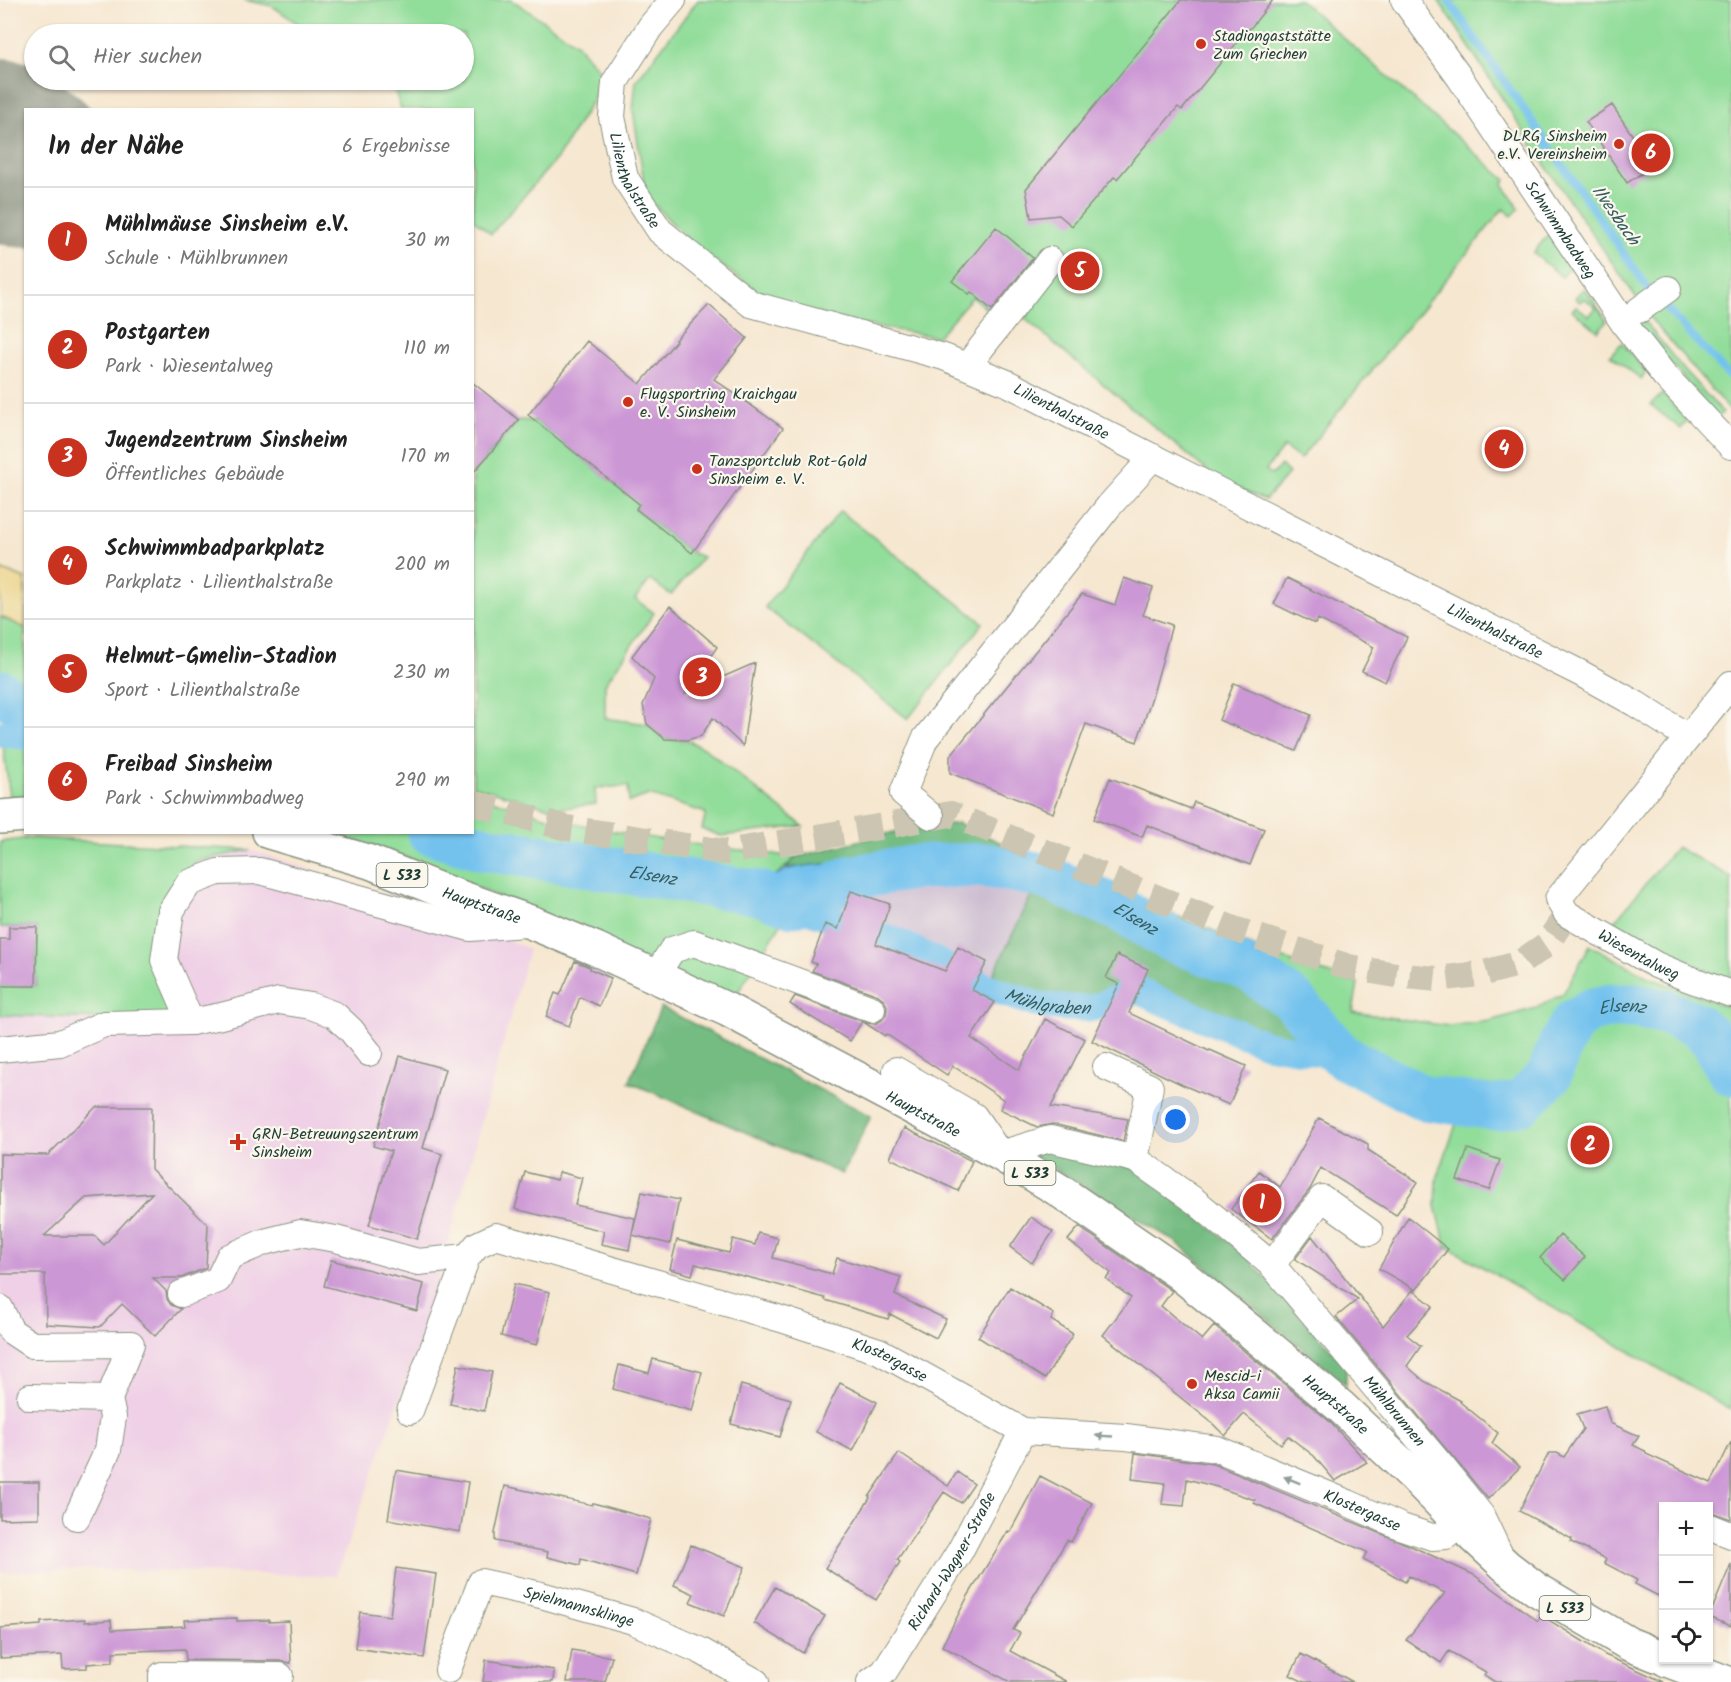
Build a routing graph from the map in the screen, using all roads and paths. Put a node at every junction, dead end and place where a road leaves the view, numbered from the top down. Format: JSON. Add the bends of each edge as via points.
{"nodes":[{"id":1,"x":673,"y":0,"type":"edge"},
{"id":2,"x":1404,"y":0,"type":"edge"},
{"id":3,"x":1050,"y":260,"type":"dead end"},
{"id":4,"x":1668,"y":289,"type":"dead end"},
{"id":5,"x":1639,"y":310,"type":"dead end"},
{"id":6,"x":967,"y":366,"type":"junction"},
{"id":7,"x":1731,"y":446,"type":"edge"},
{"id":8,"x":1153,"y":457,"type":"junction"},
{"id":9,"x":1731,"y":684,"type":"edge"},
{"id":10,"x":1689,"y":737,"type":"junction"},
{"id":11,"x":24,"y":814,"type":"edge"},
{"id":12,"x":932,"y":816,"type":"dead end"},
{"id":13,"x":0,"y":817,"type":"edge"},
{"id":14,"x":276,"y":834,"type":"edge"},
{"id":15,"x":533,"y":923,"type":"junction"},
{"id":16,"x":655,"y":976,"type":"junction"},
{"id":17,"x":1731,"y":994,"type":"edge"},
{"id":18,"x":872,"y":1009,"type":"dead end"},
{"id":19,"x":191,"y":1022,"type":"junction"},
{"id":20,"x":0,"y":1049,"type":"edge"},
{"id":21,"x":369,"y":1053,"type":"dead end"},
{"id":22,"x":1106,"y":1067,"type":"dead end"},
{"id":23,"x":896,"y":1070,"type":"dead end"},
{"id":24,"x":1000,"y":1154,"type":"junction"},
{"id":25,"x":1135,"y":1159,"type":"junction"},
{"id":26,"x":1371,"y":1232,"type":"dead end"},
{"id":27,"x":467,"y":1257,"type":"junction"},
{"id":28,"x":1272,"y":1265,"type":"junction"},
{"id":29,"x":181,"y":1294,"type":"dead end"},
{"id":30,"x":0,"y":1308,"type":"edge"},
{"id":31,"x":30,"y":1397,"type":"dead end"},
{"id":32,"x":109,"y":1399,"type":"junction"},
{"id":33,"x":410,"y":1411,"type":"dead end"},
{"id":34,"x":1023,"y":1431,"type":"junction"},
{"id":35,"x":77,"y":1517,"type":"dead end"},
{"id":36,"x":1461,"y":1524,"type":"junction"},
{"id":37,"x":1713,"y":1528,"type":"edge"},
{"id":38,"x":1731,"y":1535,"type":"edge"},
{"id":39,"x":1506,"y":1566,"type":"junction"},
{"id":40,"x":1659,"y":1656,"type":"edge"},
{"id":41,"x":1678,"y":1664,"type":"edge"},
{"id":42,"x":448,"y":1670,"type":"dead end"},
{"id":43,"x":280,"y":1676,"type":"dead end"},
{"id":44,"x":886,"y":1679,"type":"edge"},
{"id":45,"x":162,"y":1682,"type":"edge"},
{"id":46,"x":756,"y":1682,"type":"edge"},
{"id":47,"x":1725,"y":1682,"type":"edge"}],
"edges":[{"from":1,"to":6,"type":"street","name":"Lilienthalstraße","via":[[615,82],[612,117],[625,178],[660,231],[751,304]]},
{"from":2,"to":7,"type":"street","name":"Schwimmbadweg","via":[[1625,325]]},
{"from":3,"to":6,"type":"street"},
{"from":4,"to":5,"type":"street"},
{"from":6,"to":8,"type":"street","name":"Lilienthalstraße"},
{"from":8,"to":10,"type":"street","name":"Lilienthalstraße","via":[[1580,673]]},
{"from":8,"to":12,"type":"street","via":[[925,739],[903,793]]},
{"from":9,"to":10,"type":"street"},
{"from":10,"to":17,"type":"street","name":"Wiesentalweg","via":[[1558,899],[1567,914],[1656,965]]},
{"from":11,"to":13,"type":"main road"},
{"from":14,"to":15,"type":"main road","name":"Hauptstraße","number":"L 533","via":[[370,862]]},
{"from":15,"to":16,"type":"main road","name":"Hauptstraße","number":"L 533"},
{"from":15,"to":19,"type":"street","via":[[470,928],[260,870],[218,872],[189,883],[171,911],[164,960]]},
{"from":16,"to":18,"type":"street","via":[[672,950],[694,943]]},
{"from":16,"to":24,"type":"main road","name":"Hauptstraße","number":"L 533","via":[[728,1010]]},
{"from":19,"to":20,"type":"street","via":[[104,1024],[60,1043]]},
{"from":19,"to":21,"type":"street","via":[[279,1001],[311,1006],[335,1015]]},
{"from":22,"to":25,"type":"street","via":[[1150,1087]]},
{"from":23,"to":24,"type":"street","name":"Hauptstraße","via":[[974,1116]]},
{"from":24,"to":25,"type":"street","name":"Mühlbrunnen","via":[[1050,1139]]},
{"from":24,"to":36,"type":"main road","name":"Hauptstraße","number":"L 533","via":[[1188,1280],[1341,1407]]},
{"from":25,"to":28,"type":"street","name":"Mühlbrunnen","via":[[1195,1201]]},
{"from":26,"to":28,"type":"street","via":[[1322,1198]]},
{"from":27,"to":29,"type":"street","via":[[418,1262],[300,1233],[264,1242],[229,1257],[218,1280]]},
{"from":27,"to":33,"type":"street"},
{"from":27,"to":34,"type":"street","name":"Klostergasse","via":[[477,1245],[496,1236],[781,1319],[879,1352]]},
{"from":28,"to":39,"type":"street","name":"Mühlbrunnen","via":[[1481,1515]]},
{"from":30,"to":32,"type":"street","via":[[11,1330],[32,1345],[131,1344]]},
{"from":31,"to":32,"type":"street"},
{"from":32,"to":35,"type":"street","via":[[113,1417],[108,1450]]},
{"from":36,"to":34,"type":"street","name":"Klostergasse","one_way":true,"via":[[1446,1536],[1432,1537],[1217,1449],[1126,1437]]},
{"from":34,"to":44,"type":"street","name":"Richard-Wagner-Straße"},
{"from":36,"to":39,"type":"main road","name":"Hauptstraße","number":"L 533"},
{"from":37,"to":38,"type":"street"},
{"from":39,"to":40,"type":"main road","name":"Hauptstraße","number":"L 533","via":[[1572,1612]]},
{"from":41,"to":47,"type":"main road","name":"Hauptstraße","number":"L 533"},
{"from":42,"to":46,"type":"street","name":"Spielmannsklinge","via":[[482,1582],[633,1621],[701,1651]]},
{"from":43,"to":45,"type":"street","via":[[162,1675]]}]}
